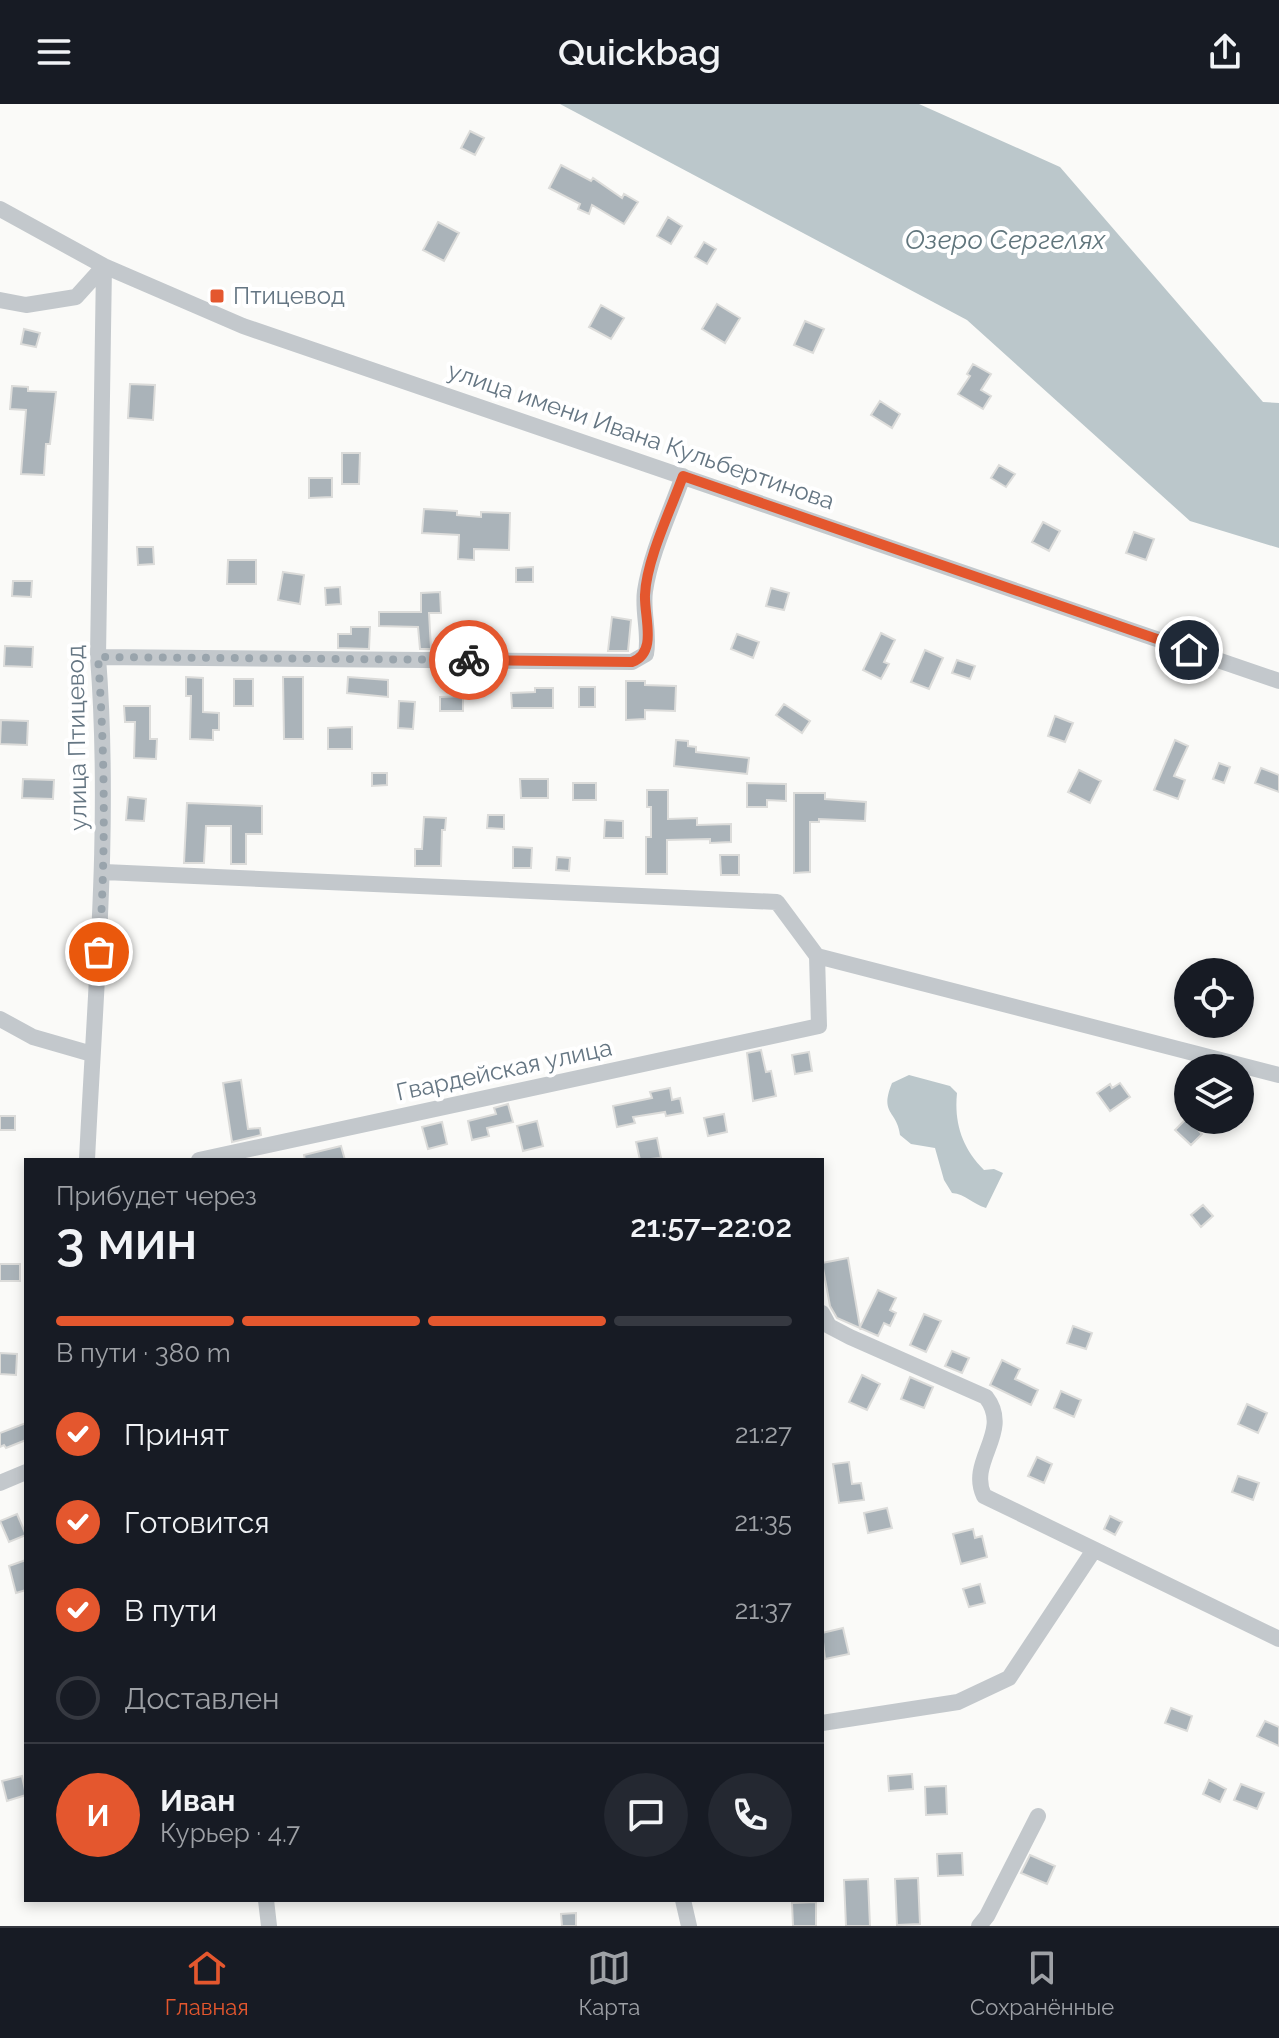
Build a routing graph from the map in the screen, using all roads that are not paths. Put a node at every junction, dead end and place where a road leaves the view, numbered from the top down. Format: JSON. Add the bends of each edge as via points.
{"nodes":[{"id":1,"x":0,"y":209,"type":"edge"},
{"id":2,"x":104,"y":266,"type":"junction"},
{"id":3,"x":0,"y":300,"type":"edge"},
{"id":4,"x":683,"y":476,"type":"junction"},
{"id":5,"x":98,"y":657,"type":"junction"},
{"id":6,"x":1279,"y":681,"type":"edge"},
{"id":7,"x":104,"y":872,"type":"junction"},
{"id":8,"x":817,"y":956,"type":"junction"},
{"id":9,"x":0,"y":1019,"type":"edge"},
{"id":10,"x":92,"y":1054,"type":"junction"},
{"id":11,"x":1279,"y":1075,"type":"edge"},
{"id":12,"x":87,"y":1158,"type":"edge"},
{"id":13,"x":208,"y":1158,"type":"edge"},
{"id":14,"x":824,"y":1317,"type":"edge"},
{"id":15,"x":24,"y":1473,"type":"edge"},
{"id":16,"x":0,"y":1483,"type":"edge"},
{"id":17,"x":1094,"y":1550,"type":"junction"},
{"id":18,"x":1278,"y":1638,"type":"edge"},
{"id":19,"x":824,"y":1723,"type":"edge"},
{"id":20,"x":1038,"y":1816,"type":"dead end"},
{"id":21,"x":266,"y":1902,"type":"edge"},
{"id":22,"x":683,"y":1902,"type":"edge"},
{"id":23,"x":269,"y":1926,"type":"edge"},
{"id":24,"x":689,"y":1926,"type":"edge"},
{"id":25,"x":979,"y":1926,"type":"edge"}],
"edges":[{"from":1,"to":2,"type":"street","name":"улица имени Ивана Кульбертинова"},
{"from":2,"to":3,"type":"street","via":[[76,297],[26,305]]},
{"from":2,"to":4,"type":"street","name":"улица имени Ивана Кульбертинова","via":[[243,326]]},
{"from":2,"to":5,"type":"street","name":"улица Птицевод"},
{"from":4,"to":5,"type":"street","via":[[645,593],[646,654],[632,662]]},
{"from":4,"to":6,"type":"street","name":"улица имени Ивана Кульбертинова"},
{"from":5,"to":7,"type":"street","name":"улица Птицевод"},
{"from":7,"to":8,"type":"street","via":[[777,902]]},
{"from":7,"to":10,"type":"street","name":"улица Птицевод"},
{"from":8,"to":11,"type":"street"},
{"from":8,"to":13,"type":"street","name":"Гвардейская улица","via":[[819,1026]]},
{"from":9,"to":10,"type":"street","via":[[33,1037]]},
{"from":10,"to":12,"type":"street","name":"улица Птицевод"},
{"from":14,"to":17,"type":"street","via":[[829,1326],[850,1337],[986,1397],[995,1408],[996,1421],[980,1475],[984,1496]]},
{"from":15,"to":16,"type":"street"},
{"from":17,"to":18,"type":"street"},
{"from":17,"to":19,"type":"street","via":[[1009,1678],[958,1702]]},
{"from":20,"to":25,"type":"street"},
{"from":21,"to":23,"type":"street"},
{"from":22,"to":24,"type":"street"}]}
